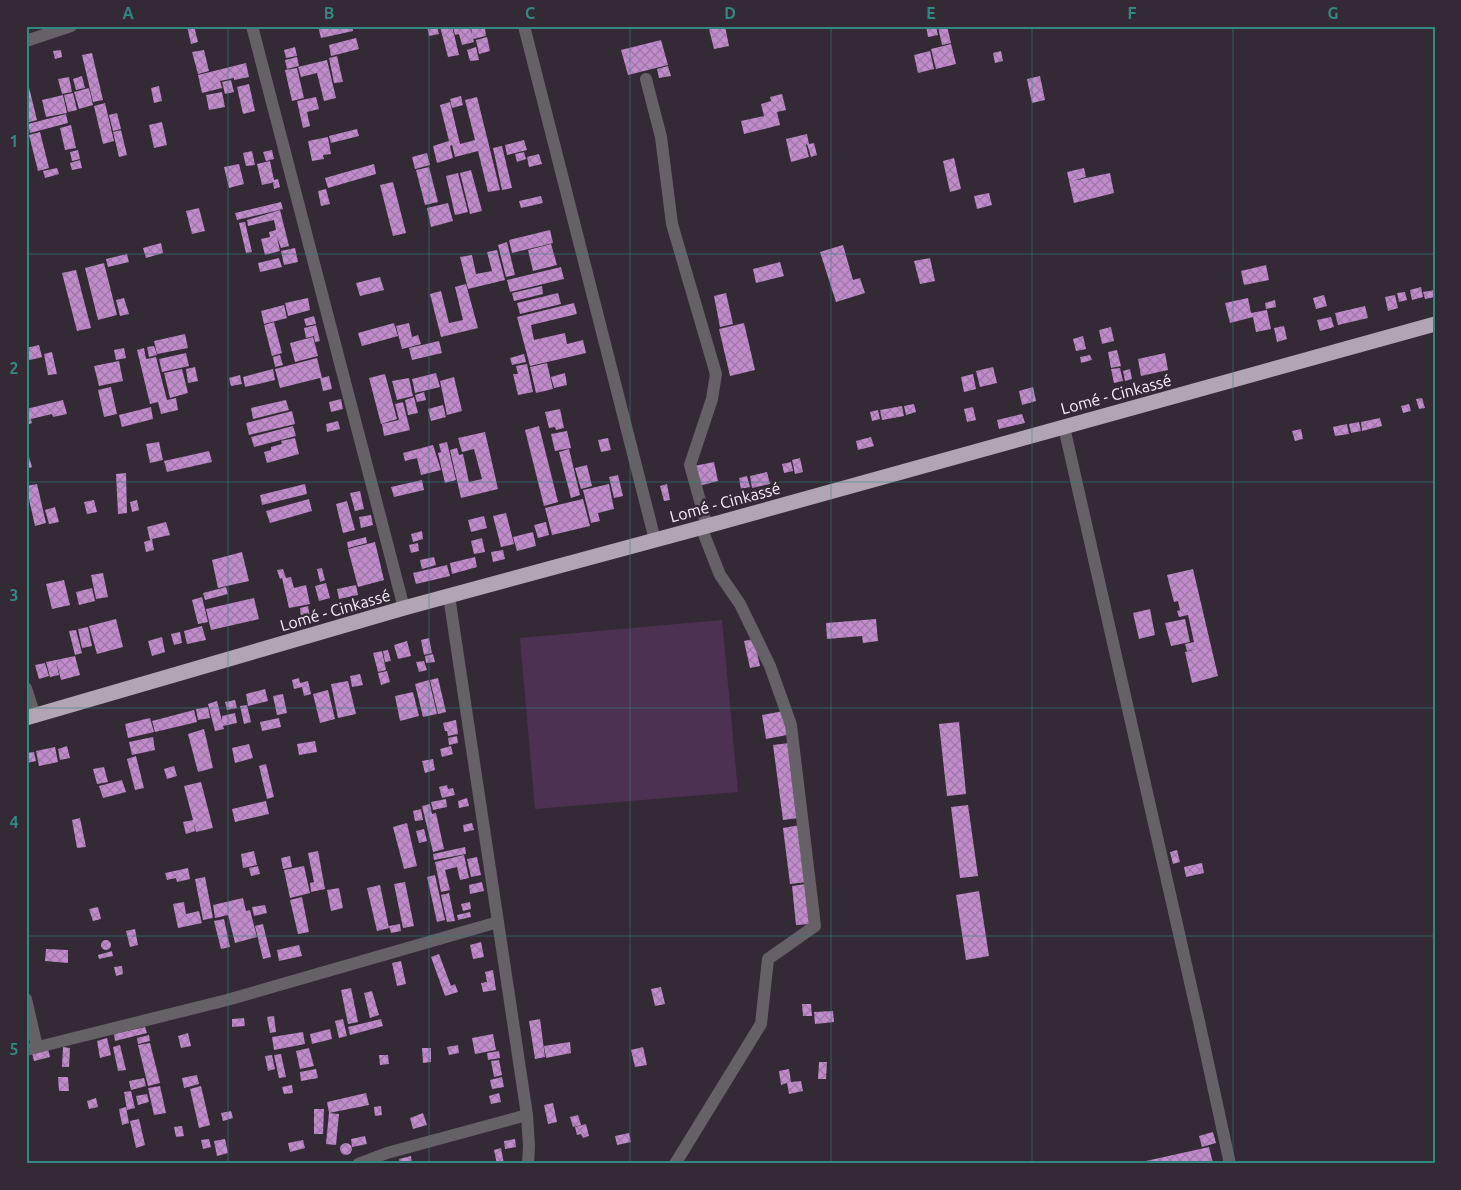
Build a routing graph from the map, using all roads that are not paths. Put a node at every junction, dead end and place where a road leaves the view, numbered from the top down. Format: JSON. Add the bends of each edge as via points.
{"nodes":[{"id":1,"x":71,"y":26,"type":"edge"},
{"id":2,"x":252,"y":26,"type":"edge"},
{"id":3,"x":524,"y":26,"type":"edge"},
{"id":4,"x":26,"y":41,"type":"edge"},
{"id":5,"x":646,"y":79,"type":"dead end"},
{"id":6,"x":1435,"y":324,"type":"edge"},
{"id":7,"x":1064,"y":426,"type":"junction"},
{"id":8,"x":704,"y":526,"type":"junction"},
{"id":9,"x":655,"y":540,"type":"junction"},
{"id":10,"x":449,"y":596,"type":"junction"},
{"id":11,"x":404,"y":608,"type":"junction"},
{"id":12,"x":26,"y":688,"type":"edge"},
{"id":13,"x":30,"y":717,"type":"edge"},
{"id":14,"x":498,"y":922,"type":"junction"},
{"id":15,"x":26,"y":999,"type":"edge"},
{"id":16,"x":31,"y":1048,"type":"edge"},
{"id":17,"x":527,"y":1115,"type":"junction"},
{"id":18,"x":358,"y":1164,"type":"edge"},
{"id":19,"x":528,"y":1164,"type":"edge"},
{"id":20,"x":675,"y":1164,"type":"edge"},
{"id":21,"x":1230,"y":1164,"type":"edge"}],
"edges":[{"from":1,"to":4,"type":"street"},
{"from":2,"to":11,"type":"street"},
{"from":3,"to":9,"type":"street"},
{"from":5,"to":8,"type":"street","via":[[661,136],[672,224],[716,374],[712,399],[690,465]]},
{"from":6,"to":7,"type":"highway","name":"Lomé - Cinkassé"},
{"from":7,"to":8,"type":"highway","name":"Lomé - Cinkassé"},
{"from":7,"to":21,"type":"street"},
{"from":8,"to":9,"type":"highway","name":"Lomé - Cinkassé"},
{"from":8,"to":20,"type":"street","via":[[720,574],[740,604],[770,666],[791,725],[815,926],[768,959],[761,1024]]},
{"from":9,"to":10,"type":"highway","name":"Lomé - Cinkassé"},
{"from":10,"to":11,"type":"highway","name":"Lomé - Cinkassé"},
{"from":10,"to":14,"type":"street"},
{"from":11,"to":13,"type":"highway","name":"Lomé - Cinkassé"},
{"from":12,"to":13,"type":"street"},
{"from":14,"to":16,"type":"street","via":[[226,1000]]},
{"from":14,"to":17,"type":"street"},
{"from":15,"to":16,"type":"street"},
{"from":17,"to":18,"type":"street"},
{"from":17,"to":19,"type":"street"}]}
